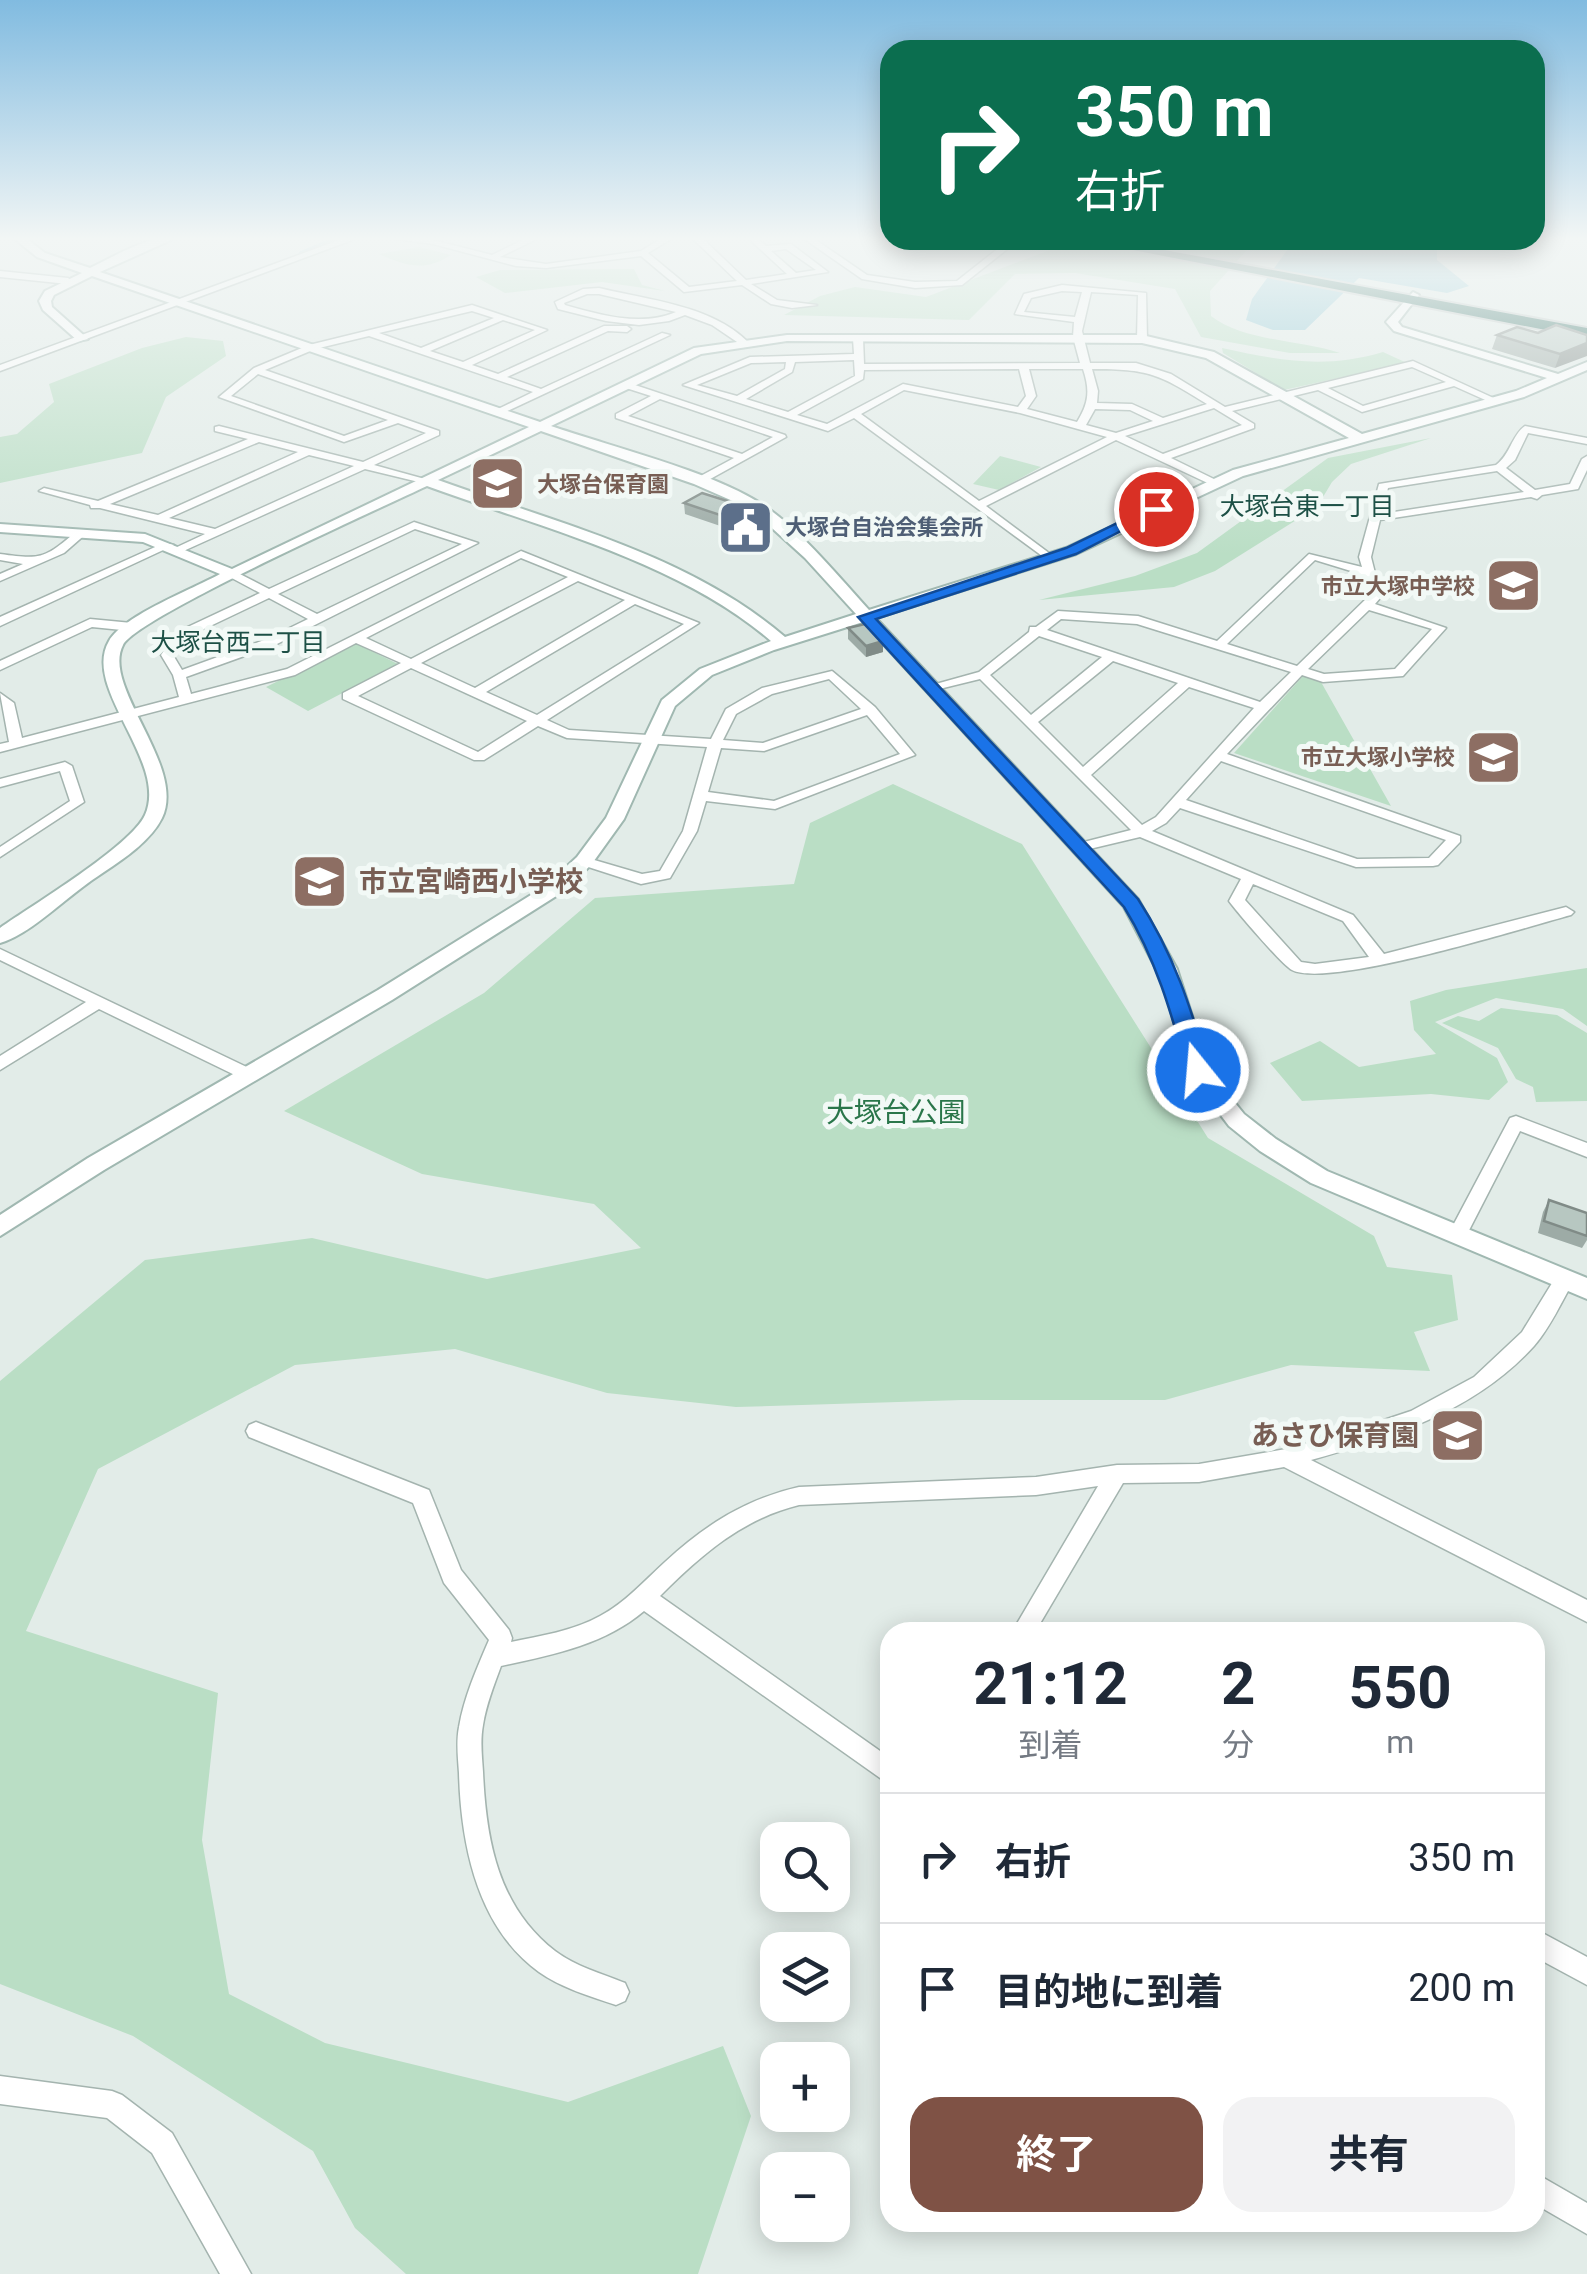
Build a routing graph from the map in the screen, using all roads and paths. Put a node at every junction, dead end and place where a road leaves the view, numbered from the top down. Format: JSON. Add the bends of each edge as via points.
{"nodes":[{"id":1,"x":71,"y":342,"type":"edge"},
{"id":2,"x":298,"y":342,"type":"edge"},
{"id":3,"x":330,"y":342,"type":"edge"},
{"id":4,"x":396,"y":342,"type":"edge"},
{"id":5,"x":443,"y":342,"type":"edge"},
{"id":6,"x":516,"y":342,"type":"edge"},
{"id":7,"x":576,"y":342,"type":"edge"},
{"id":8,"x":650,"y":342,"type":"edge"},
{"id":9,"x":743,"y":342,"type":"edge"},
{"id":10,"x":858,"y":342,"type":"edge"},
{"id":11,"x":1080,"y":342,"type":"edge"},
{"id":12,"x":1155,"y":342,"type":"edge"},
{"id":13,"x":1441,"y":342,"type":"edge"},
{"id":14,"x":312,"y":347,"type":"junction"},
{"id":15,"x":422,"y":351,"type":"junction"},
{"id":16,"x":791,"y":357,"type":"junction"},
{"id":17,"x":859,"y":362,"type":"junction"},
{"id":18,"x":464,"y":365,"type":"junction"},
{"id":19,"x":900,"y":366,"type":"junction"},
{"id":20,"x":960,"y":366,"type":"junction"},
{"id":21,"x":1023,"y":366,"type":"junction"},
{"id":22,"x":1087,"y":366,"type":"junction"},
{"id":23,"x":1587,"y":366,"type":"edge"},
{"id":24,"x":0,"y":368,"type":"edge"},
{"id":25,"x":257,"y":370,"type":"junction"},
{"id":26,"x":1556,"y":377,"type":"junction"},
{"id":27,"x":498,"y":378,"type":"junction"},
{"id":28,"x":1455,"y":383,"type":"junction"},
{"id":29,"x":626,"y":385,"type":"junction"},
{"id":30,"x":1317,"y":386,"type":"junction"},
{"id":31,"x":902,"y":387,"type":"junction"},
{"id":32,"x":541,"y":392,"type":"junction"},
{"id":33,"x":1280,"y":394,"type":"junction"},
{"id":34,"x":659,"y":396,"type":"junction"},
{"id":35,"x":965,"y":398,"type":"junction"},
{"id":36,"x":739,"y":399,"type":"junction"},
{"id":37,"x":1496,"y":401,"type":"junction"},
{"id":38,"x":1095,"y":406,"type":"junction"},
{"id":39,"x":1218,"y":407,"type":"junction"},
{"id":40,"x":1021,"y":410,"type":"junction"},
{"id":41,"x":501,"y":411,"type":"junction"},
{"id":42,"x":855,"y":414,"type":"junction"},
{"id":43,"x":789,"y":415,"type":"junction"},
{"id":44,"x":400,"y":419,"type":"junction"},
{"id":45,"x":1164,"y":422,"type":"junction"},
{"id":46,"x":540,"y":426,"type":"junction"},
{"id":47,"x":1080,"y":426,"type":"junction"},
{"id":48,"x":219,"y":429,"type":"dead end"},
{"id":49,"x":1116,"y":436,"type":"junction"},
{"id":50,"x":1357,"y":437,"type":"junction"},
{"id":51,"x":258,"y":438,"type":"junction"},
{"id":52,"x":1587,"y":441,"type":"edge"},
{"id":53,"x":311,"y":450,"type":"junction"},
{"id":54,"x":742,"y":457,"type":"junction"},
{"id":55,"x":1165,"y":457,"type":"junction"},
{"id":56,"x":1587,"y":459,"type":"edge"},
{"id":57,"x":368,"y":464,"type":"junction"},
{"id":58,"x":1499,"y":468,"type":"junction"},
{"id":59,"x":427,"y":481,"type":"junction"},
{"id":60,"x":699,"y":481,"type":"junction"},
{"id":61,"x":1214,"y":482,"type":"junction"},
{"id":62,"x":44,"y":490,"type":"dead end"},
{"id":63,"x":1537,"y":496,"type":"junction"},
{"id":64,"x":978,"y":505,"type":"junction"},
{"id":65,"x":94,"y":506,"type":"junction"},
{"id":66,"x":1374,"y":518,"type":"junction"},
{"id":67,"x":159,"y":519,"type":"junction"},
{"id":68,"x":0,"y":528,"type":"edge"},
{"id":69,"x":82,"y":532,"type":"junction"},
{"id":70,"x":216,"y":534,"type":"junction"},
{"id":71,"x":174,"y":547,"type":"junction"},
{"id":72,"x":0,"y":557,"type":"edge"},
{"id":73,"x":1049,"y":558,"type":"junction"},
{"id":74,"x":36,"y":562,"type":"junction"},
{"id":75,"x":1367,"y":572,"type":"junction"},
{"id":76,"x":232,"y":574,"type":"junction"},
{"id":77,"x":577,"y":577,"type":"junction"},
{"id":78,"x":0,"y":578,"type":"edge"},
{"id":79,"x":264,"y":594,"type":"junction"},
{"id":80,"x":635,"y":599,"type":"junction"},
{"id":81,"x":1366,"y":606,"type":"junction"},
{"id":82,"x":866,"y":617,"type":"junction"},
{"id":83,"x":315,"y":618,"type":"junction"},
{"id":84,"x":0,"y":622,"type":"edge"},
{"id":85,"x":132,"y":627,"type":"junction"},
{"id":86,"x":1034,"y":630,"type":"junction"},
{"id":87,"x":355,"y":638,"type":"junction"},
{"id":88,"x":782,"y":643,"type":"junction"},
{"id":89,"x":1219,"y":645,"type":"junction"},
{"id":90,"x":1111,"y":656,"type":"junction"},
{"id":91,"x":410,"y":663,"type":"junction"},
{"id":92,"x":0,"y":666,"type":"edge"},
{"id":93,"x":1298,"y":670,"type":"junction"},
{"id":94,"x":180,"y":675,"type":"junction"},
{"id":95,"x":983,"y":675,"type":"junction"},
{"id":96,"x":1187,"y":682,"type":"junction"},
{"id":97,"x":931,"y":687,"type":"junction"},
{"id":98,"x":478,"y":692,"type":"junction"},
{"id":99,"x":0,"y":698,"type":"edge"},
{"id":100,"x":186,"y":700,"type":"junction"},
{"id":101,"x":1262,"y":707,"type":"junction"},
{"id":102,"x":870,"y":710,"type":"junction"},
{"id":103,"x":129,"y":716,"type":"junction"},
{"id":104,"x":1032,"y":721,"type":"junction"},
{"id":105,"x":539,"y":722,"type":"junction"},
{"id":106,"x":648,"y":741,"type":"junction"},
{"id":107,"x":16,"y":744,"type":"junction"},
{"id":108,"x":715,"y":744,"type":"junction"},
{"id":109,"x":0,"y":748,"type":"edge"},
{"id":110,"x":1217,"y":755,"type":"junction"},
{"id":111,"x":1084,"y":773,"type":"junction"},
{"id":112,"x":0,"y":783,"type":"edge"},
{"id":113,"x":703,"y":796,"type":"junction"},
{"id":114,"x":1177,"y":802,"type":"junction"},
{"id":115,"x":1141,"y":832,"type":"junction"},
{"id":116,"x":1081,"y":848,"type":"junction"},
{"id":117,"x":0,"y":853,"type":"edge"},
{"id":118,"x":584,"y":861,"type":"junction"},
{"id":119,"x":1250,"y":877,"type":"junction"},
{"id":120,"x":1566,"y":912,"type":"dead end"},
{"id":121,"x":0,"y":937,"type":"edge"},
{"id":122,"x":0,"y":954,"type":"edge"},
{"id":123,"x":1380,"y":960,"type":"junction"},
{"id":124,"x":97,"y":1003,"type":"junction"},
{"id":125,"x":0,"y":1064,"type":"edge"},
{"id":126,"x":249,"y":1075,"type":"junction"},
{"id":127,"x":1587,"y":1150,"type":"edge"},
{"id":128,"x":0,"y":1228,"type":"edge"},
{"id":129,"x":1456,"y":1235,"type":"junction"},
{"id":130,"x":1564,"y":1280,"type":"junction"},
{"id":131,"x":1587,"y":1289,"type":"edge"},
{"id":132,"x":256,"y":1431,"type":"dead end"},
{"id":133,"x":1286,"y":1458,"type":"junction"},
{"id":134,"x":1116,"y":1474,"type":"junction"},
{"id":135,"x":643,"y":1597,"type":"junction"},
{"id":136,"x":1587,"y":1611,"type":"edge"},
{"id":137,"x":1029,"y":1622,"type":"edge"},
{"id":138,"x":493,"y":1657,"type":"junction"},
{"id":139,"x":880,"y":1766,"type":"edge"},
{"id":140,"x":1545,"y":1948,"type":"edge"},
{"id":141,"x":1587,"y":1972,"type":"edge"},
{"id":142,"x":616,"y":1992,"type":"dead end"},
{"id":143,"x":0,"y":2090,"type":"edge"},
{"id":144,"x":1545,"y":2193,"type":"edge"},
{"id":145,"x":1587,"y":2220,"type":"edge"},
{"id":146,"x":236,"y":2274,"type":"edge"}],
"edges":[{"from":1,"to":24,"type":"street"},
{"from":2,"to":14,"type":"street"},
{"from":3,"to":14,"type":"street"},
{"from":4,"to":15,"type":"street"},
{"from":5,"to":15,"type":"street"},
{"from":6,"to":18,"type":"street"},
{"from":7,"to":27,"type":"street"},
{"from":8,"to":32,"type":"street"},
{"from":9,"to":29,"type":"street","via":[[698,352]]},
{"from":10,"to":17,"type":"street"},
{"from":11,"to":22,"type":"street"},
{"from":12,"to":33,"type":"street","via":[[1210,355]]},
{"from":13,"to":26,"type":"street"},
{"from":14,"to":25,"type":"street"},
{"from":14,"to":41,"type":"street"},
{"from":15,"to":18,"type":"street"},
{"from":16,"to":17,"type":"street"},
{"from":16,"to":36,"type":"street","via":[[790,370]]},
{"from":16,"to":36,"type":"street","via":[[731,364],[688,384]]},
{"from":17,"to":19,"type":"street"},
{"from":17,"to":43,"type":"street","via":[[860,377]]},
{"from":18,"to":27,"type":"street"},
{"from":19,"to":20,"type":"street"},
{"from":19,"to":31,"type":"street"},
{"from":20,"to":21,"type":"street"},
{"from":20,"to":35,"type":"street"},
{"from":21,"to":22,"type":"street"},
{"from":21,"to":40,"type":"street","via":[[1031,396]]},
{"from":22,"to":38,"type":"street"},
{"from":22,"to":39,"type":"street","via":[[1157,370]]},
{"from":23,"to":26,"type":"street"},
{"from":25,"to":44,"type":"street"},
{"from":25,"to":44,"type":"street","via":[[224,397],[344,439]]},
{"from":26,"to":37,"type":"street"},
{"from":27,"to":32,"type":"street"},
{"from":28,"to":30,"type":"street","via":[[1413,364]]},
{"from":28,"to":30,"type":"street","via":[[1362,409]]},
{"from":28,"to":37,"type":"street"},
{"from":29,"to":34,"type":"street"},
{"from":29,"to":46,"type":"street"},
{"from":30,"to":33,"type":"street"},
{"from":31,"to":35,"type":"street"},
{"from":31,"to":42,"type":"street"},
{"from":32,"to":41,"type":"street"},
{"from":33,"to":39,"type":"street"},
{"from":33,"to":50,"type":"street"},
{"from":34,"to":54,"type":"street","via":[[780,436]]},
{"from":34,"to":54,"type":"street","via":[[619,416]]},
{"from":35,"to":40,"type":"street"},
{"from":36,"to":43,"type":"street"},
{"from":37,"to":50,"type":"street"},
{"from":38,"to":45,"type":"street","via":[[1132,407]]},
{"from":38,"to":47,"type":"street"},
{"from":39,"to":45,"type":"street"},
{"from":39,"to":55,"type":"street","via":[[1250,426]]},
{"from":40,"to":47,"type":"street"},
{"from":41,"to":46,"type":"street"},
{"from":42,"to":43,"type":"street","via":[[828,428]]},
{"from":42,"to":64,"type":"street"},
{"from":44,"to":57,"type":"street","via":[[435,433]]},
{"from":45,"to":49,"type":"street"},
{"from":46,"to":59,"type":"street"},
{"from":46,"to":60,"type":"street"},
{"from":47,"to":49,"type":"street"},
{"from":48,"to":51,"type":"street"},
{"from":49,"to":55,"type":"street"},
{"from":49,"to":64,"type":"street"},
{"from":50,"to":61,"type":"street"},
{"from":51,"to":53,"type":"street"},
{"from":51,"to":65,"type":"street"},
{"from":52,"to":58,"type":"street","via":[[1525,429]]},
{"from":53,"to":57,"type":"street"},
{"from":53,"to":67,"type":"street"},
{"from":54,"to":60,"type":"street"},
{"from":55,"to":61,"type":"street"},
{"from":56,"to":63,"type":"street","via":[[1574,487]]},
{"from":57,"to":59,"type":"street"},
{"from":57,"to":70,"type":"street"},
{"from":58,"to":63,"type":"street"},
{"from":58,"to":66,"type":"street","via":[[1383,486]]},
{"from":59,"to":76,"type":"street"},
{"from":59,"to":88,"type":"street","via":[[686,580]]},
{"from":60,"to":82,"type":"street","via":[[756,506]]},
{"from":61,"to":73,"type":"street"},
{"from":62,"to":65,"type":"street"},
{"from":63,"to":66,"type":"street"},
{"from":64,"to":73,"type":"street"},
{"from":65,"to":67,"type":"street"},
{"from":66,"to":75,"type":"street"},
{"from":67,"to":70,"type":"street"},
{"from":68,"to":69,"type":"street"},
{"from":69,"to":71,"type":"street"},
{"from":69,"to":74,"type":"street"},
{"from":70,"to":71,"type":"street"},
{"from":71,"to":76,"type":"street"},
{"from":71,"to":84,"type":"street"},
{"from":72,"to":74,"type":"street"},
{"from":73,"to":82,"type":"street"},
{"from":74,"to":78,"type":"street"},
{"from":75,"to":81,"type":"street","via":[[1375,597]]},
{"from":75,"to":89,"type":"street","via":[[1313,556]]},
{"from":76,"to":79,"type":"street"},
{"from":76,"to":85,"type":"street"},
{"from":77,"to":80,"type":"street"},
{"from":77,"to":87,"type":"street","via":[[520,554]]},
{"from":77,"to":91,"type":"street"},
{"from":79,"to":83,"type":"street"},
{"from":79,"to":83,"type":"street","via":[[414,525],[472,543]]},
{"from":79,"to":94,"type":"street","via":[[181,635],[167,656]]},
{"from":80,"to":98,"type":"street"},
{"from":80,"to":105,"type":"street","via":[[693,622]]},
{"from":81,"to":93,"type":"street"},
{"from":81,"to":93,"type":"street","via":[[1440,628],[1399,673],[1323,678]]},
{"from":82,"to":88,"type":"street"},
{"from":82,"to":97,"type":"street"},
{"from":83,"to":94,"type":"street","via":[[237,657]]},
{"from":85,"to":92,"type":"street","via":[[90,623]]},
{"from":85,"to":103,"type":"street","via":[[116,642],[110,666]]},
{"from":86,"to":89,"type":"street","via":[[1058,615],[1117,616]]},
{"from":86,"to":90,"type":"street"},
{"from":86,"to":95,"type":"street"},
{"from":87,"to":91,"type":"street"},
{"from":87,"to":100,"type":"street","via":[[291,672]]},
{"from":88,"to":106,"type":"street","via":[[736,658],[683,688]]},
{"from":89,"to":93,"type":"street"},
{"from":90,"to":96,"type":"street"},
{"from":90,"to":104,"type":"street"},
{"from":91,"to":98,"type":"street"},
{"from":91,"to":105,"type":"street","via":[[348,696],[478,757]]},
{"from":93,"to":101,"type":"street"},
{"from":94,"to":100,"type":"street"},
{"from":95,"to":97,"type":"street"},
{"from":95,"to":104,"type":"street"},
{"from":96,"to":101,"type":"street"},
{"from":96,"to":111,"type":"street"},
{"from":97,"to":116,"type":"street"},
{"from":98,"to":105,"type":"street"},
{"from":99,"to":107,"type":"street","via":[[8,703]]},
{"from":100,"to":103,"type":"street"},
{"from":101,"to":110,"type":"street"},
{"from":102,"to":108,"type":"street","via":[[764,747]]},
{"from":102,"to":108,"type":"street","via":[[832,675],[748,701],[732,712]]},
{"from":102,"to":113,"type":"street","via":[[908,755],[775,805]]},
{"from":103,"to":107,"type":"street"},
{"from":103,"to":121,"type":"street","via":[[157,780],[154,816],[124,848]]},
{"from":104,"to":111,"type":"street"},
{"from":105,"to":106,"type":"street","via":[[567,734]]},
{"from":106,"to":108,"type":"street"},
{"from":106,"to":118,"type":"street","via":[[615,819]]},
{"from":107,"to":109,"type":"street"},
{"from":108,"to":113,"type":"street"},
{"from":110,"to":114,"type":"street"},
{"from":110,"to":114,"type":"street","via":[[1454,840],[1432,862],[1356,863]]},
{"from":111,"to":115,"type":"street"},
{"from":112,"to":117,"type":"street","via":[[64,766],[77,802]]},
{"from":113,"to":118,"type":"street","via":[[665,875],[641,879]]},
{"from":114,"to":115,"type":"street"},
{"from":115,"to":116,"type":"street"},
{"from":115,"to":119,"type":"street"},
{"from":116,"to":129,"type":"street","via":[[1157,944],[1198,1070],[1219,1103],[1319,1177]]},
{"from":118,"to":126,"type":"street","via":[[527,909]]},
{"from":119,"to":123,"type":"street","via":[[1348,918]]},
{"from":119,"to":123,"type":"street","via":[[1237,901],[1296,966],[1316,972]]},
{"from":120,"to":123,"type":"street"},
{"from":122,"to":124,"type":"street"},
{"from":124,"to":125,"type":"street"},
{"from":124,"to":126,"type":"street"},
{"from":126,"to":128,"type":"street"},
{"from":127,"to":129,"type":"street","via":[[1516,1122]]},
{"from":129,"to":130,"type":"street"},
{"from":130,"to":131,"type":"street"},
{"from":130,"to":133,"type":"street","via":[[1529,1338],[1481,1382],[1417,1418]]},
{"from":132,"to":138,"type":"street","via":[[421,1497],[452,1576],[501,1638]]},
{"from":133,"to":134,"type":"street","via":[[1199,1473]]},
{"from":133,"to":136,"type":"street"},
{"from":134,"to":135,"type":"street","via":[[1036,1486],[817,1494],[769,1502],[702,1540]]},
{"from":134,"to":137,"type":"street"},
{"from":135,"to":138,"type":"street","via":[[606,1625]]},
{"from":135,"to":139,"type":"street"},
{"from":138,"to":142,"type":"street","via":[[470,1727],[472,1815],[485,1874],[510,1928],[543,1960],[581,1984]]},
{"from":140,"to":141,"type":"street"},
{"from":143,"to":146,"type":"street","via":[[112,2105],[162,2142]]},
{"from":144,"to":145,"type":"street"}]}
